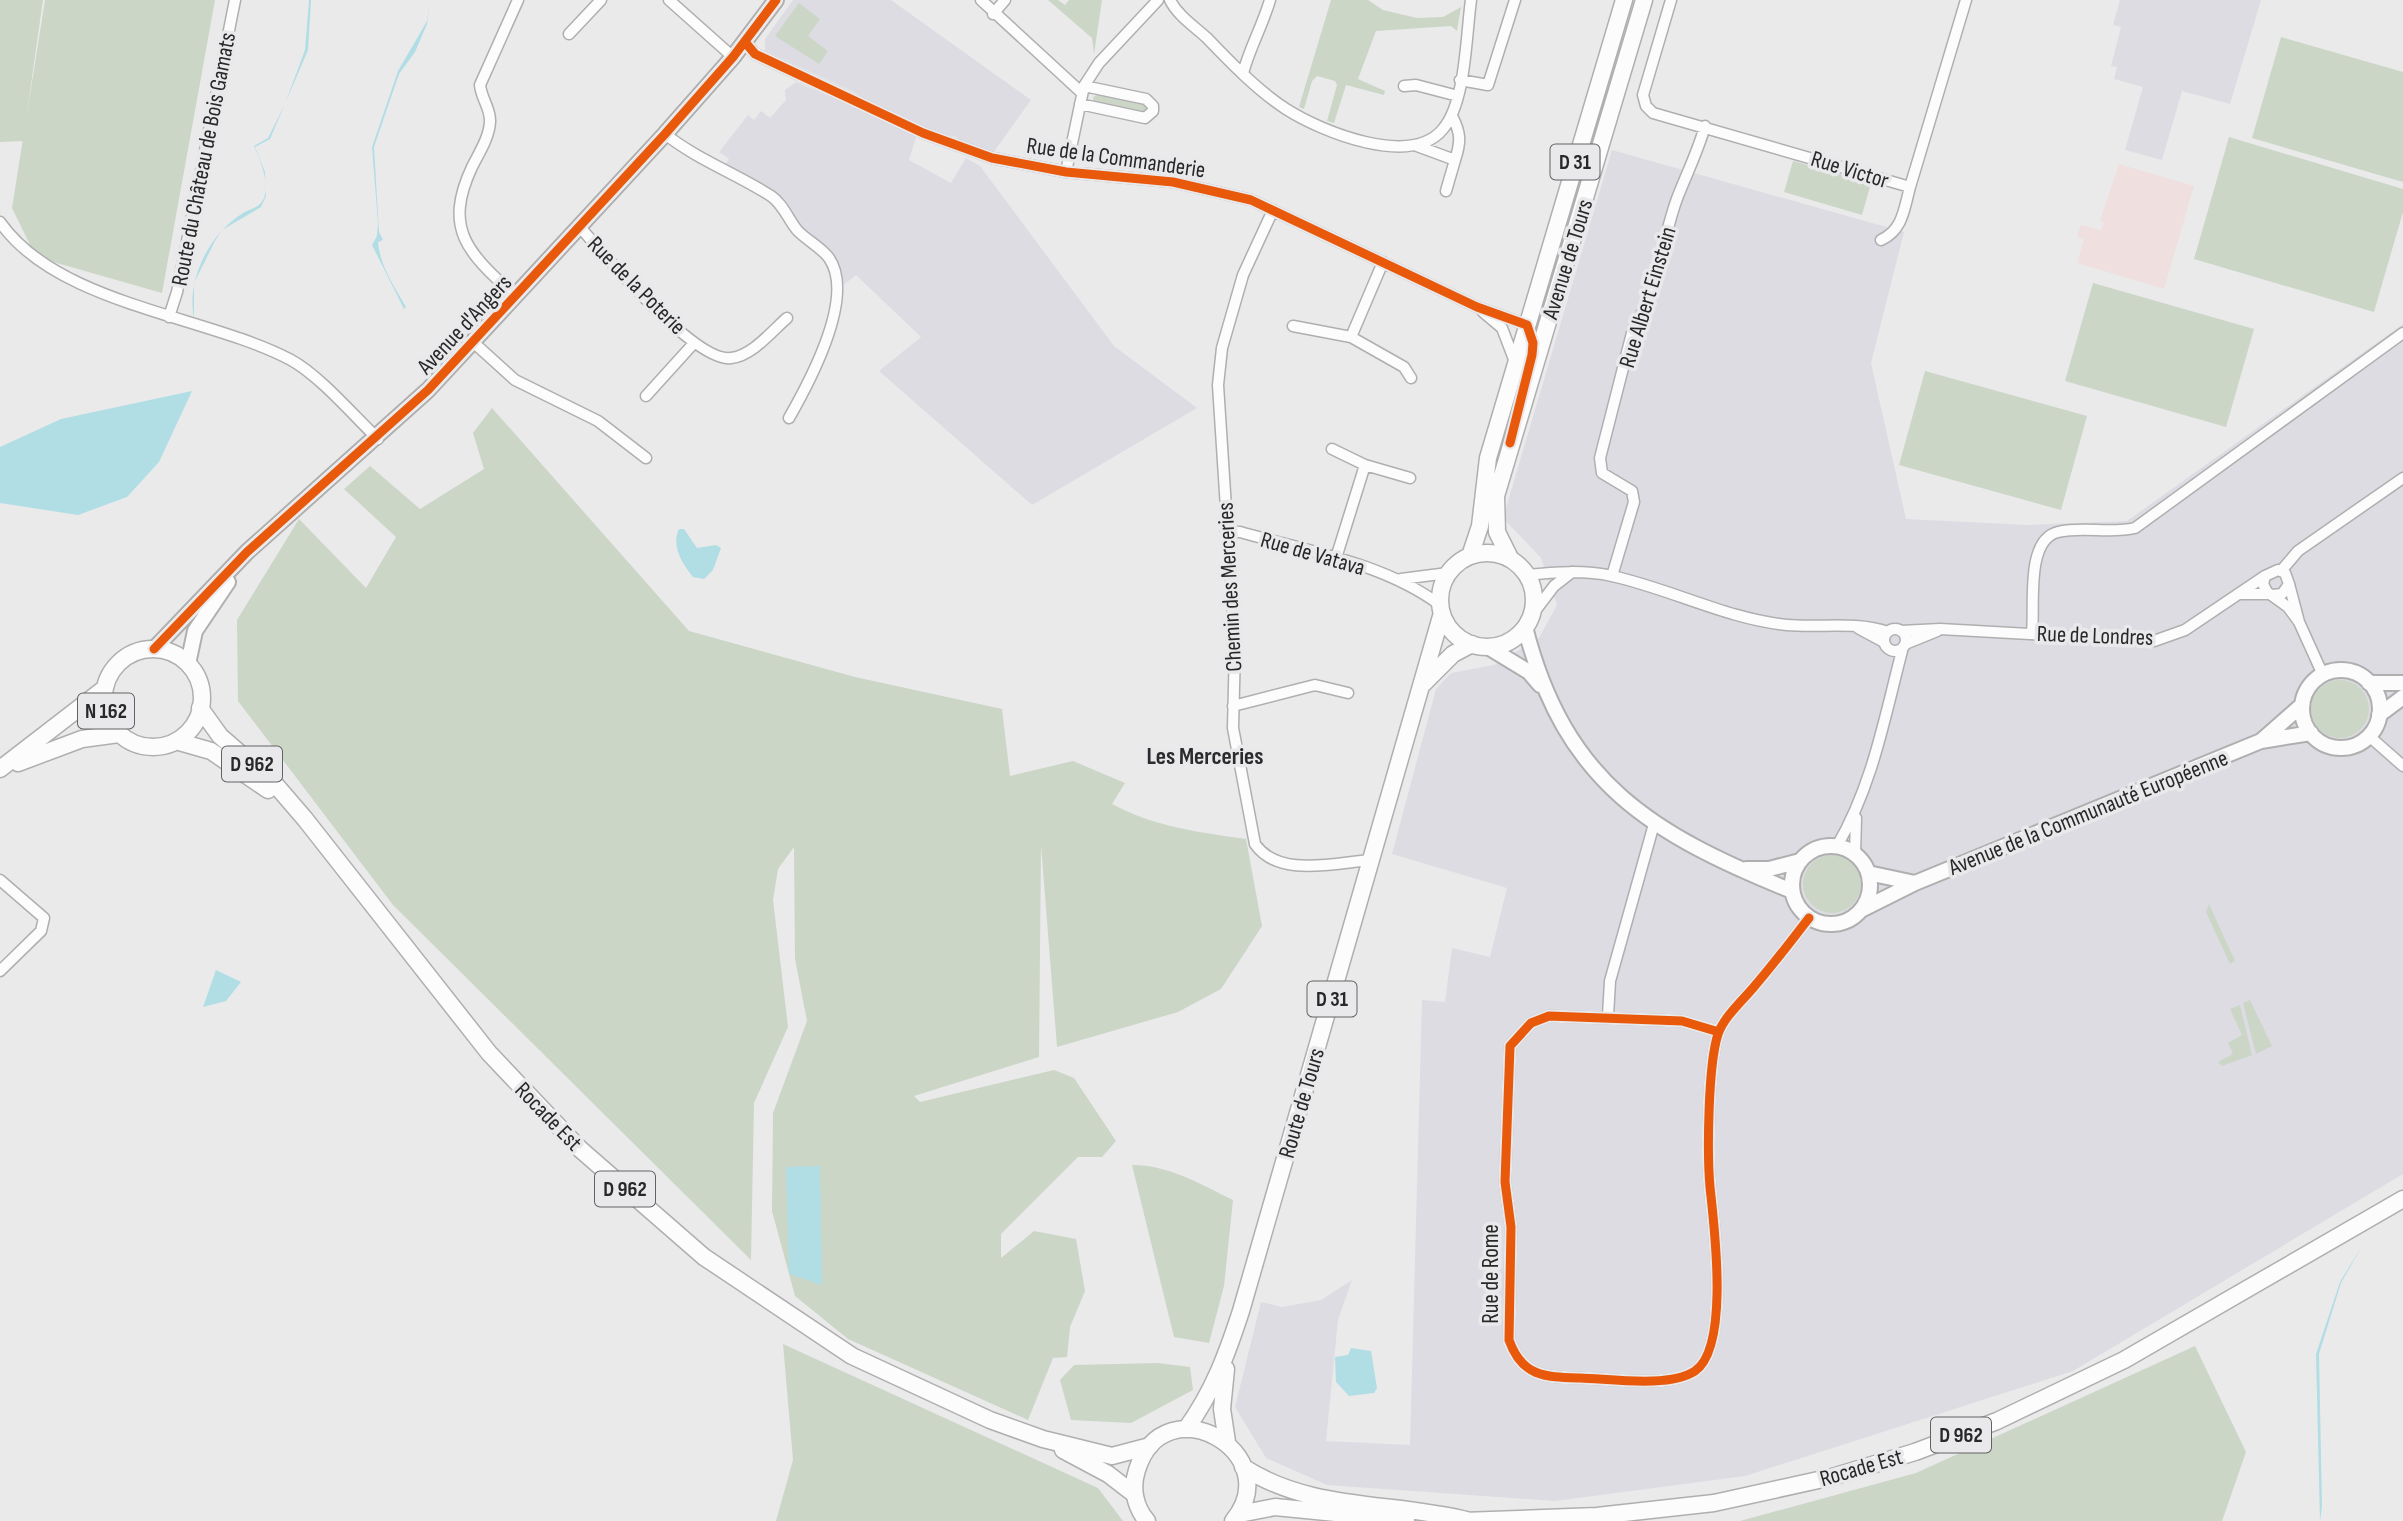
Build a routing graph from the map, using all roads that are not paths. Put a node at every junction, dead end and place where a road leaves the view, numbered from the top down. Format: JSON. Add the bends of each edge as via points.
{"nodes":[{"id":1,"x":235,"y":0,"type":"edge"},
{"id":2,"x":518,"y":0,"type":"edge"},
{"id":3,"x":599,"y":0,"type":"edge"},
{"id":4,"x":668,"y":0,"type":"edge"},
{"id":5,"x":776,"y":0,"type":"edge"},
{"id":6,"x":981,"y":0,"type":"edge"},
{"id":7,"x":1005,"y":0,"type":"edge"},
{"id":8,"x":1158,"y":0,"type":"edge"},
{"id":9,"x":1170,"y":0,"type":"edge"},
{"id":10,"x":1269,"y":0,"type":"edge"},
{"id":11,"x":1471,"y":0,"type":"edge"},
{"id":12,"x":1515,"y":0,"type":"edge"},
{"id":13,"x":1624,"y":0,"type":"edge"},
{"id":14,"x":1644,"y":0,"type":"edge"},
{"id":15,"x":1671,"y":0,"type":"edge"},
{"id":16,"x":1966,"y":0,"type":"edge"},
{"id":17,"x":993,"y":14,"type":"junction"},
{"id":18,"x":569,"y":34,"type":"dead end"},
{"id":19,"x":745,"y":43,"type":"junction"},
{"id":20,"x":733,"y":57,"type":"junction"},
{"id":21,"x":1243,"y":73,"type":"junction"},
{"id":22,"x":1460,"y":80,"type":"junction"},
{"id":23,"x":1404,"y":86,"type":"dead end"},
{"id":24,"x":1083,"y":90,"type":"junction"},
{"id":25,"x":1458,"y":96,"type":"junction"},
{"id":26,"x":1080,"y":104,"type":"junction"},
{"id":27,"x":1452,"y":116,"type":"junction"},
{"id":28,"x":1705,"y":126,"type":"junction"},
{"id":29,"x":665,"y":134,"type":"junction"},
{"id":30,"x":1417,"y":146,"type":"junction"},
{"id":31,"x":1455,"y":160,"type":"junction"},
{"id":32,"x":1066,"y":172,"type":"junction"},
{"id":33,"x":1910,"y":187,"type":"junction"},
{"id":34,"x":1446,"y":191,"type":"dead end"},
{"id":35,"x":1273,"y":210,"type":"junction"},
{"id":36,"x":0,"y":222,"type":"edge"},
{"id":37,"x":580,"y":227,"type":"junction"},
{"id":38,"x":1881,"y":240,"type":"dead end"},
{"id":39,"x":1383,"y":262,"type":"junction"},
{"id":40,"x":515,"y":296,"type":"junction"},
{"id":41,"x":1477,"y":307,"type":"junction"},
{"id":42,"x":169,"y":317,"type":"junction"},
{"id":43,"x":787,"y":318,"type":"dead end"},
{"id":44,"x":1527,"y":325,"type":"junction"},
{"id":45,"x":1293,"y":326,"type":"dead end"},
{"id":46,"x":2403,"y":333,"type":"edge"},
{"id":47,"x":1352,"y":337,"type":"junction"},
{"id":48,"x":473,"y":342,"type":"junction"},
{"id":49,"x":694,"y":343,"type":"junction"},
{"id":50,"x":1516,"y":364,"type":"junction"},
{"id":51,"x":1411,"y":378,"type":"dead end"},
{"id":52,"x":646,"y":396,"type":"dead end"},
{"id":53,"x":789,"y":418,"type":"dead end"},
{"id":54,"x":378,"y":439,"type":"junction"},
{"id":55,"x":1510,"y":443,"type":"junction"},
{"id":56,"x":1332,"y":449,"type":"dead end"},
{"id":57,"x":646,"y":458,"type":"dead end"},
{"id":58,"x":1365,"y":465,"type":"junction"},
{"id":59,"x":1410,"y":478,"type":"dead end"},
{"id":60,"x":2403,"y":478,"type":"edge"},
{"id":61,"x":1226,"y":531,"type":"junction"},
{"id":62,"x":247,"y":552,"type":"junction"},
{"id":63,"x":1470,"y":556,"type":"junction"},
{"id":64,"x":1336,"y":558,"type":"junction"},
{"id":65,"x":1510,"y":558,"type":"junction"},
{"id":66,"x":1572,"y":571,"type":"junction"},
{"id":67,"x":2281,"y":571,"type":"junction"},
{"id":68,"x":1448,"y":573,"type":"junction"},
{"id":69,"x":1527,"y":575,"type":"junction"},
{"id":70,"x":1612,"y":576,"type":"junction"},
{"id":71,"x":2265,"y":576,"type":"junction"},
{"id":72,"x":1400,"y":579,"type":"junction"},
{"id":73,"x":2289,"y":584,"type":"junction"},
{"id":74,"x":2237,"y":594,"type":"junction"},
{"id":75,"x":2272,"y":595,"type":"junction"},
{"id":76,"x":1441,"y":609,"type":"junction"},
{"id":77,"x":1528,"y":621,"type":"junction"},
{"id":78,"x":2299,"y":622,"type":"junction"},
{"id":79,"x":1940,"y":629,"type":"junction"},
{"id":80,"x":1901,"y":631,"type":"junction"},
{"id":81,"x":2032,"y":632,"type":"junction"},
{"id":82,"x":1887,"y":641,"type":"junction"},
{"id":83,"x":1472,"y":644,"type":"junction"},
{"id":84,"x":1904,"y":645,"type":"junction"},
{"id":85,"x":1488,"y":647,"type":"junction"},
{"id":86,"x":154,"y":649,"type":"junction"},
{"id":87,"x":188,"y":664,"type":"junction"},
{"id":88,"x":2323,"y":675,"type":"junction"},
{"id":89,"x":2369,"y":683,"type":"junction"},
{"id":90,"x":2403,"y":683,"type":"edge"},
{"id":91,"x":1895,"y":684,"type":"junction"},
{"id":92,"x":105,"y":688,"type":"junction"},
{"id":93,"x":1420,"y":688,"type":"junction"},
{"id":94,"x":1546,"y":691,"type":"junction"},
{"id":95,"x":1348,"y":693,"type":"dead end"},
{"id":96,"x":2403,"y":698,"type":"edge"},
{"id":97,"x":2302,"y":705,"type":"junction"},
{"id":98,"x":1233,"y":706,"type":"junction"},
{"id":99,"x":200,"y":708,"type":"junction"},
{"id":100,"x":2379,"y":715,"type":"junction"},
{"id":101,"x":2311,"y":733,"type":"junction"},
{"id":102,"x":119,"y":734,"type":"junction"},
{"id":103,"x":2369,"y":736,"type":"junction"},
{"id":104,"x":176,"y":741,"type":"junction"},
{"id":105,"x":2261,"y":741,"type":"junction"},
{"id":106,"x":2403,"y":766,"type":"edge"},
{"id":107,"x":0,"y":770,"type":"edge"},
{"id":108,"x":1856,"y":814,"type":"junction"},
{"id":109,"x":305,"y":819,"type":"junction"},
{"id":110,"x":1654,"y":824,"type":"junction"},
{"id":111,"x":1837,"y":846,"type":"junction"},
{"id":112,"x":1855,"y":854,"type":"junction"},
{"id":113,"x":1373,"y":860,"type":"junction"},
{"id":114,"x":1800,"y":861,"type":"junction"},
{"id":115,"x":1738,"y":869,"type":"junction"},
{"id":116,"x":1868,"y":873,"type":"junction"},
{"id":117,"x":0,"y":880,"type":"edge"},
{"id":118,"x":1915,"y":883,"type":"junction"},
{"id":119,"x":1793,"y":891,"type":"junction"},
{"id":120,"x":1861,"y":910,"type":"junction"},
{"id":121,"x":1809,"y":918,"type":"junction"},
{"id":122,"x":0,"y":971,"type":"edge"},
{"id":123,"x":1608,"y":1016,"type":"junction"},
{"id":124,"x":1719,"y":1032,"type":"junction"},
{"id":125,"x":2403,"y":1199,"type":"edge"},
{"id":126,"x":1227,"y":1356,"type":"junction"},
{"id":127,"x":1186,"y":1429,"type":"junction"},
{"id":128,"x":1043,"y":1438,"type":"junction"},
{"id":129,"x":1227,"y":1442,"type":"junction"},
{"id":130,"x":1150,"y":1446,"type":"junction"},
{"id":131,"x":1243,"y":1467,"type":"junction"},
{"id":132,"x":1135,"y":1494,"type":"junction"},
{"id":133,"x":1236,"y":1518,"type":"edge"},
{"id":134,"x":1147,"y":1521,"type":"edge"},
{"id":135,"x":1418,"y":1521,"type":"edge"},
{"id":136,"x":1463,"y":1521,"type":"edge"},
{"id":137,"x":1469,"y":1521,"type":"edge"}],
"edges":[{"from":1,"to":42,"type":"street","name":"Route du Château de Bois Gamats"},
{"from":2,"to":40,"type":"street","via":[[480,85],[491,119],[458,215],[466,246]]},
{"from":3,"to":18,"type":"street"},
{"from":4,"to":20,"type":"street"},
{"from":5,"to":19,"type":"street","name":"Avenue d'Angers"},
{"from":6,"to":17,"type":"street"},
{"from":7,"to":17,"type":"street"},
{"from":8,"to":24,"type":"street","via":[[1100,63]]},
{"from":9,"to":21,"type":"street"},
{"from":10,"to":21,"type":"street"},
{"from":11,"to":22,"type":"street"},
{"from":12,"to":22,"type":"street","via":[[1488,85]]},
{"from":13,"to":44,"type":"main road","name":"Avenue de Tours","number":"D 31"},
{"from":14,"to":55,"type":"main road","name":"Avenue de Tours"},
{"from":15,"to":28,"type":"street","name":"Rue Victor","via":[[1643,95],[1654,113]]},
{"from":16,"to":33,"type":"street","name":"Rue Victor"},
{"from":17,"to":24,"type":"street"},
{"from":19,"to":20,"type":"street","name":"Avenue d'Angers"},
{"from":19,"to":32,"type":"street","name":"Rue de la Commanderie","via":[[755,54],[923,133],[992,158]]},
{"from":20,"to":29,"type":"street","name":"Avenue d'Angers"},
{"from":21,"to":30,"type":"street","via":[[1286,109],[1321,127],[1392,148]]},
{"from":22,"to":25,"type":"street"},
{"from":23,"to":25,"type":"street"},
{"from":24,"to":26,"type":"street"},
{"from":24,"to":26,"type":"street","via":[[1146,99],[1153,111],[1145,118]]},
{"from":25,"to":27,"type":"street"},
{"from":26,"to":32,"type":"street"},
{"from":27,"to":30,"type":"street","via":[[1432,139]]},
{"from":27,"to":31,"type":"street","via":[[1461,142]]},
{"from":28,"to":33,"type":"street","name":"Rue Victor"},
{"from":28,"to":70,"type":"street","name":"Rue Albert Einstein","via":[[1694,165],[1677,197],[1644,312],[1633,329],[1600,458],[1602,473],[1626,485],[1634,502]]},
{"from":29,"to":37,"type":"street","name":"Avenue d'Angers"},
{"from":29,"to":53,"type":"street","via":[[773,197],[834,268],[837,283],[831,322],[813,375]]},
{"from":30,"to":31,"type":"street"},
{"from":31,"to":34,"type":"street"},
{"from":32,"to":35,"type":"street","name":"Rue de la Commanderie","via":[[1173,182],[1251,200]]},
{"from":33,"to":38,"type":"street","via":[[1899,225],[1894,234]]},
{"from":35,"to":39,"type":"street","name":"Rue de la Commanderie"},
{"from":35,"to":61,"type":"street","name":"Chemin des Merceries","via":[[1243,275],[1222,348],[1218,385]]},
{"from":36,"to":42,"type":"street","via":[[20,245],[47,264],[99,291]]},
{"from":37,"to":40,"type":"street","name":"Avenue d'Angers"},
{"from":37,"to":49,"type":"street","name":"Rue de la Poterie","via":[[631,284]]},
{"from":39,"to":41,"type":"street","name":"Rue de la Commanderie"},
{"from":39,"to":47,"type":"street"},
{"from":40,"to":48,"type":"street","name":"Avenue d'Angers"},
{"from":41,"to":44,"type":"street","name":"Rue de la Commanderie"},
{"from":41,"to":50,"type":"street","name":"Rue de la Commanderie","via":[[1502,328]]},
{"from":42,"to":54,"type":"street","via":[[292,360]]},
{"from":43,"to":49,"type":"street","name":"Rue de la Poterie","via":[[745,354],[717,357]]},
{"from":44,"to":50,"type":"main road","name":"Avenue de Tours","number":"D 31"},
{"from":44,"to":55,"type":"street","via":[[1532,355]]},
{"from":45,"to":47,"type":"street"},
{"from":46,"to":81,"type":"street","via":[[2135,528],[2058,532],[2048,537],[2036,553]]},
{"from":47,"to":51,"type":"street","via":[[1404,367]]},
{"from":48,"to":54,"type":"street","name":"Avenue d'Angers"},
{"from":48,"to":57,"type":"street","name":"Avenue d'Angers","via":[[515,380],[598,421]]},
{"from":49,"to":52,"type":"street","name":"Rue de la Poterie"},
{"from":50,"to":63,"type":"main road","name":"Avenue de Tours","number":"D 31","via":[[1488,458],[1480,526]]},
{"from":54,"to":62,"type":"street","name":"Avenue d'Angers"},
{"from":55,"to":65,"type":"main road","name":"Avenue de Tours","via":[[1496,496],[1497,532]]},
{"from":56,"to":58,"type":"street"},
{"from":58,"to":59,"type":"street"},
{"from":58,"to":64,"type":"street"},
{"from":60,"to":67,"type":"street","via":[[2304,546]]},
{"from":61,"to":64,"type":"street","name":"Rue de Vatava"},
{"from":61,"to":98,"type":"street","name":"Chemin des Merceries","via":[[1235,646]]},
{"from":62,"to":86,"type":"street","name":"Avenue d'Angers"},
{"from":62,"to":87,"type":"street","name":"Avenue d'Angers","via":[[195,631]]},
{"from":63,"to":65,"type":"main road","via":[[1490,552]]},
{"from":63,"to":68,"type":"main road"},
{"from":64,"to":72,"type":"street","name":"Rue de Vatava"},
{"from":65,"to":69,"type":"main road"},
{"from":66,"to":69,"type":"street"},
{"from":66,"to":70,"type":"street"},
{"from":66,"to":77,"type":"street","via":[[1554,586]]},
{"from":67,"to":71,"type":"street"},
{"from":67,"to":73,"type":"street"},
{"from":68,"to":72,"type":"street","name":"Rue de Vatava"},
{"from":68,"to":76,"type":"main road","via":[[1440,594]]},
{"from":69,"to":77,"type":"main road","via":[[1532,587]]},
{"from":70,"to":82,"type":"street","via":[[1786,625],[1855,626]]},
{"from":71,"to":74,"type":"street","name":"Rue de Londres"},
{"from":71,"to":75,"type":"street","via":[[2264,588]]},
{"from":72,"to":76,"type":"street","name":"Rue de Vatava"},
{"from":73,"to":75,"type":"street","via":[[2282,594]]},
{"from":73,"to":78,"type":"street"},
{"from":74,"to":75,"type":"street"},
{"from":74,"to":81,"type":"street","name":"Rue de Londres","via":[[2185,630],[2154,640]]},
{"from":75,"to":78,"type":"street"},
{"from":76,"to":83,"type":"main road","via":[[1454,633]]},
{"from":76,"to":93,"type":"main road","name":"Route de Tours","number":"D 31"},
{"from":77,"to":85,"type":"main road","via":[[1509,641]]},
{"from":77,"to":94,"type":"street"},
{"from":78,"to":88,"type":"street"},
{"from":79,"to":80,"type":"street","name":"Rue de Londres"},
{"from":79,"to":81,"type":"street","name":"Rue de Londres"},
{"from":79,"to":84,"type":"street","name":"Rue de Londres"},
{"from":80,"to":82,"type":"street","name":"Rue de Londres"},
{"from":80,"to":84,"type":"street"},
{"from":82,"to":84,"type":"street","name":"Rue de Londres","via":[[1896,651]]},
{"from":82,"to":91,"type":"street"},
{"from":83,"to":85,"type":"main road"},
{"from":83,"to":93,"type":"main road","name":"Route de Tours","number":"D 31","via":[[1453,654]]},
{"from":84,"to":91,"type":"street"},
{"from":85,"to":94,"type":"street","via":[[1529,672]]},
{"from":86,"to":87,"type":"main road","via":[[172,653]]},
{"from":86,"to":92,"type":"main road","number":"N 162","via":[[128,655],[109,675]]},
{"from":87,"to":99,"type":"main road","via":[[200,685]]},
{"from":88,"to":89,"type":"street","via":[[2347,671]]},
{"from":88,"to":97,"type":"street","via":[[2309,687]]},
{"from":89,"to":90,"type":"street"},
{"from":89,"to":100,"type":"street","via":[[2378,698]]},
{"from":91,"to":108,"type":"street"},
{"from":92,"to":102,"type":"main road","number":"N 162","via":[[106,713]]},
{"from":92,"to":107,"type":"main road"},
{"from":93,"to":113,"type":"main road","name":"Route de Tours","number":"D 31"},
{"from":94,"to":110,"type":"street","via":[[1595,773]]},
{"from":95,"to":98,"type":"street","via":[[1315,685]]},
{"from":96,"to":100,"type":"street"},
{"from":97,"to":101,"type":"street"},
{"from":97,"to":105,"type":"street","name":"Avenue de la Communauté Européenne"},
{"from":98,"to":113,"type":"street","name":"Chemin des Merceries","via":[[1252,831],[1262,855],[1298,866]]},
{"from":99,"to":104,"type":"main road","via":[[192,727]]},
{"from":99,"to":109,"type":"main road","name":"Rocade Est","number":"D 962","via":[[220,736],[274,783]]},
{"from":100,"to":103,"type":"street"},
{"from":101,"to":103,"type":"street","via":[[2338,748]]},
{"from":101,"to":105,"type":"street","name":"Avenue de la Communauté Européenne"},
{"from":102,"to":104,"type":"main road","number":"N 162","via":[[153,747]]},
{"from":102,"to":107,"type":"main road","via":[[82,738]]},
{"from":103,"to":106,"type":"street"},
{"from":104,"to":109,"type":"main road","name":"Rocade Est","number":"D 962","via":[[211,751]]},
{"from":105,"to":118,"type":"street","name":"Avenue de la Communauté Européenne"},
{"from":108,"to":111,"type":"street"},
{"from":108,"to":112,"type":"street"},
{"from":109,"to":128,"type":"main road","name":"Rocade Est","number":"D 962","via":[[489,1053],[580,1149],[686,1242],[852,1356],[990,1420]]},
{"from":110,"to":115,"type":"street"},
{"from":110,"to":123,"type":"street","via":[[1613,969]]},
{"from":111,"to":112,"type":"street"},
{"from":111,"to":114,"type":"street","via":[[1816,849]]},
{"from":112,"to":116,"type":"street"},
{"from":113,"to":126,"type":"main road","name":"Route de Tours","number":"D 31"},
{"from":114,"to":115,"type":"street","via":[[1769,869]]},
{"from":114,"to":119,"type":"street"},
{"from":115,"to":119,"type":"street"},
{"from":116,"to":118,"type":"street"},
{"from":116,"to":120,"type":"street","via":[[1867,899]]},
{"from":117,"to":122,"type":"street","via":[[44,918],[41,931]]},
{"from":118,"to":120,"type":"street","name":"Avenue de la Communauté Européenne"},
{"from":119,"to":121,"type":"street"},
{"from":120,"to":121,"type":"street","via":[[1833,924]]},
{"from":121,"to":124,"type":"street"},
{"from":123,"to":124,"type":"street","name":"Rue de Rome","via":[[1682,1021]]},
{"from":123,"to":124,"type":"street","name":"Rue de Rome","via":[[1549,1016],[1531,1023],[1510,1046],[1505,1182],[1511,1227],[1509,1340],[1515,1357],[1528,1370],[1557,1378],[1671,1380],[1696,1371],[1709,1353],[1716,1285],[1711,1102]]},
{"from":125,"to":137,"type":"main road","name":"Rocade Est","number":"D 962","via":[[2124,1360],[1997,1421],[1915,1452],[1832,1477],[1714,1503],[1597,1516]]},
{"from":126,"to":127,"type":"main road","name":"Route de Tours","number":"D 31","via":[[1208,1399]]},
{"from":126,"to":129,"type":"main road","name":"Route de Tours","number":"D 31","via":[[1222,1409]]},
{"from":127,"to":129,"type":"main road","via":[[1209,1432]]},
{"from":127,"to":130,"type":"main road","name":"Rocade Est","via":[[1160,1437]]},
{"from":128,"to":130,"type":"main road","name":"Rocade Est","number":"D 962","via":[[1112,1456]]},
{"from":128,"to":132,"type":"main road","name":"Rocade Est","number":"D 962"},
{"from":129,"to":131,"type":"main road"},
{"from":130,"to":132,"type":"main road","via":[[1140,1460]]},
{"from":131,"to":133,"type":"main road","via":[[1247,1483]]},
{"from":131,"to":137,"type":"main road","name":"Rocade Est","number":"D 962","via":[[1278,1487],[1314,1498]]},
{"from":132,"to":134,"type":"main road"},
{"from":133,"to":135,"type":"main road","via":[[1275,1507]]},
{"from":136,"to":137,"type":"main road","name":"Rocade Est","number":"D 962"}]}
